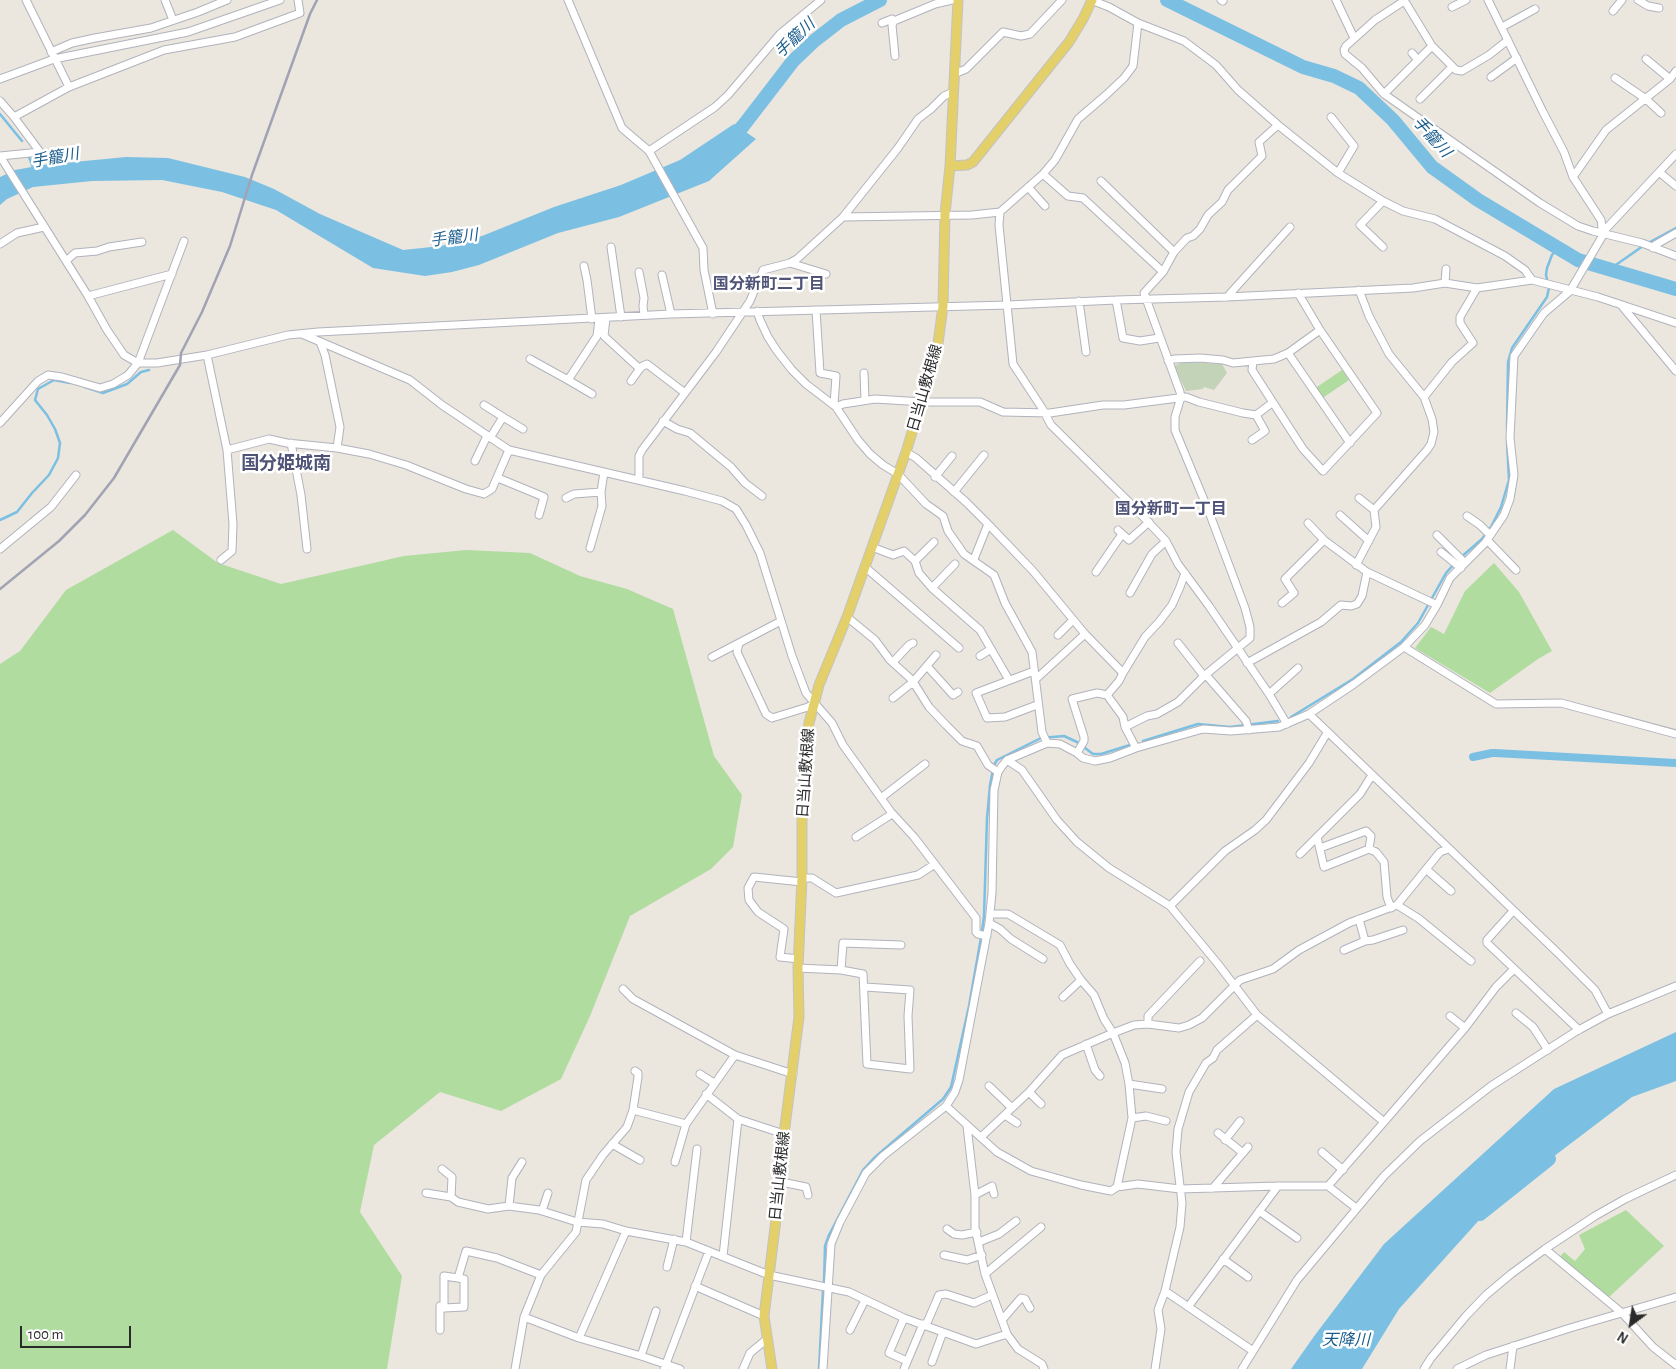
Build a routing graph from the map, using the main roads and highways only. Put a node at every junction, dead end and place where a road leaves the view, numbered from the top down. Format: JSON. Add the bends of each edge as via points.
{"nodes":[{"id":1,"x":958,"y":0,"type":"edge"},
{"id":2,"x":1092,"y":0,"type":"edge"},
{"id":3,"x":950,"y":166,"type":"junction"},
{"id":4,"x":772,"y":1369,"type":"edge"}],
"edges":[{"from":1,"to":3,"type":"main road","name":"日当山敷根線"},
{"from":2,"to":3,"type":"main road","via":[[1069,42],[973,162]]},
{"from":3,"to":4,"type":"main road","name":"日当山敷根線","via":[[945,214],[943,306],[937,351],[906,452],[820,685],[806,742],[799,1018],[764,1316]]}]}
